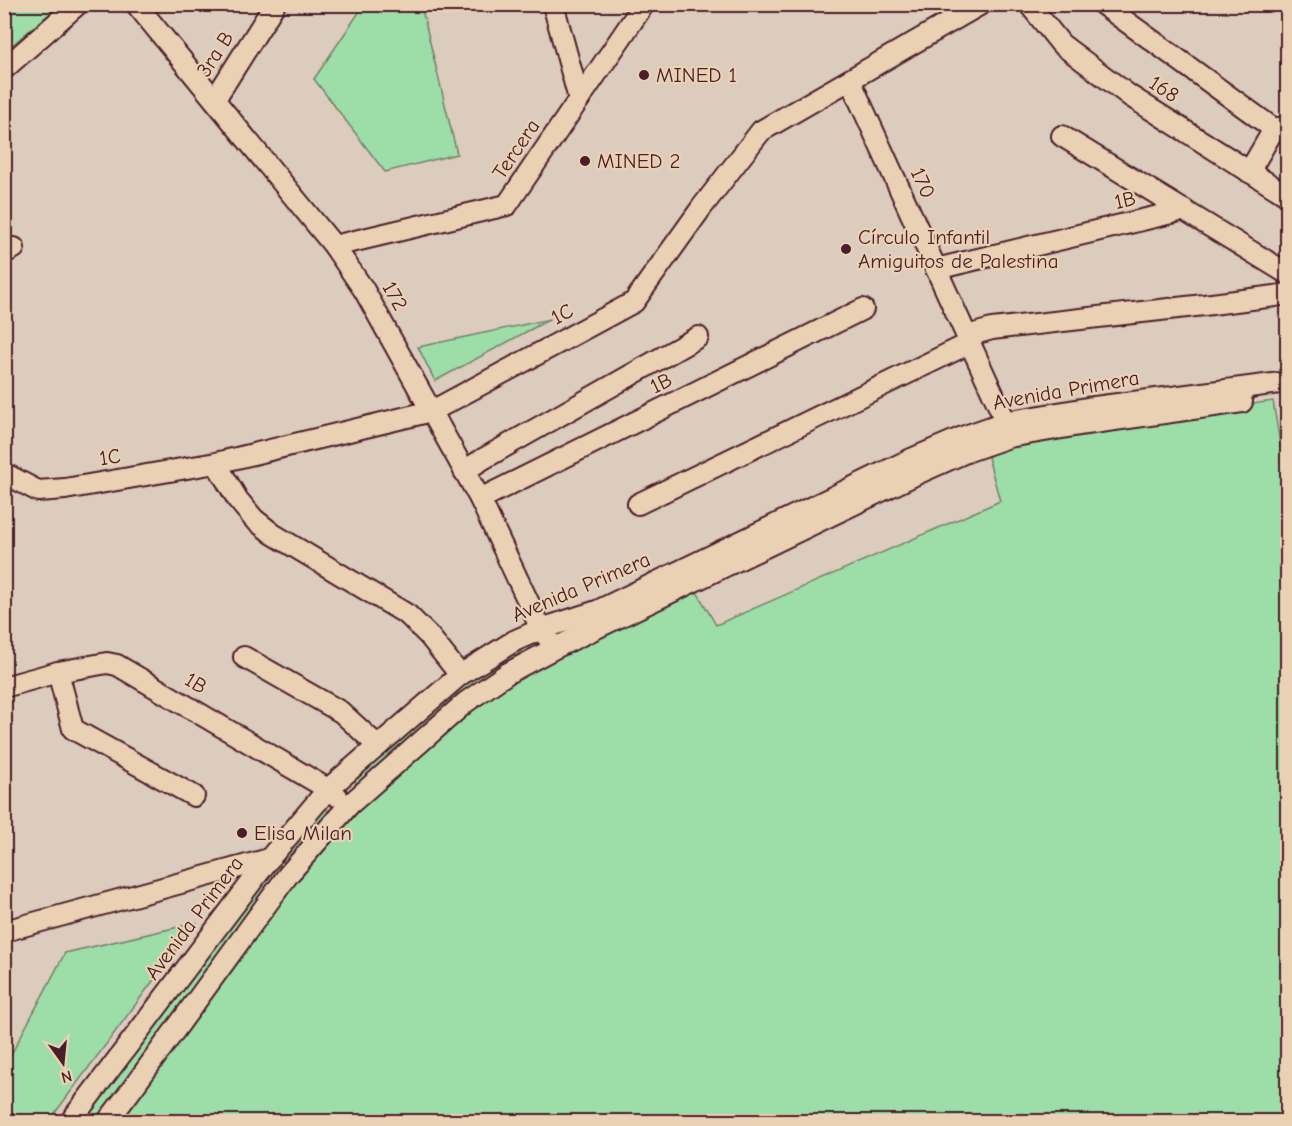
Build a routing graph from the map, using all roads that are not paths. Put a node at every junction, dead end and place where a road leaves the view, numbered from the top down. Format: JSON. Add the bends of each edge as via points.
{"nodes":[{"id":1,"x":78,"y":4,"type":"edge"},
{"id":2,"x":136,"y":4,"type":"edge"},
{"id":3,"x":274,"y":4,"type":"edge"},
{"id":4,"x":553,"y":4,"type":"edge"},
{"id":5,"x":644,"y":4,"type":"edge"},
{"id":6,"x":981,"y":4,"type":"edge"},
{"id":7,"x":1029,"y":4,"type":"edge"},
{"id":8,"x":1102,"y":4,"type":"edge"},
{"id":9,"x":4,"y":69,"type":"edge"},
{"id":10,"x":850,"y":80,"type":"junction"},
{"id":11,"x":214,"y":99,"type":"junction"},
{"id":12,"x":579,"y":99,"type":"junction"},
{"id":13,"x":1281,"y":128,"type":"edge"},
{"id":14,"x":1062,"y":136,"type":"dead end"},
{"id":15,"x":1249,"y":172,"type":"junction"},
{"id":16,"x":1287,"y":196,"type":"edge"},
{"id":17,"x":1184,"y":210,"type":"junction"},
{"id":18,"x":334,"y":246,"type":"junction"},
{"id":19,"x":936,"y":269,"type":"junction"},
{"id":20,"x":1287,"y":274,"type":"edge"},
{"id":21,"x":1287,"y":294,"type":"edge"},
{"id":22,"x":863,"y":309,"type":"dead end"},
{"id":23,"x":698,"y":337,"type":"dead end"},
{"id":24,"x":969,"y":340,"type":"junction"},
{"id":25,"x":1287,"y":382,"type":"edge"},
{"id":26,"x":1287,"y":395,"type":"edge"},
{"id":27,"x":432,"y":411,"type":"junction"},
{"id":28,"x":1007,"y":430,"type":"junction"},
{"id":29,"x":216,"y":463,"type":"junction"},
{"id":30,"x":464,"y":471,"type":"junction"},
{"id":31,"x":4,"y":473,"type":"edge"},
{"id":32,"x":480,"y":499,"type":"junction"},
{"id":33,"x":638,"y":504,"type":"dead end"},
{"id":34,"x":541,"y":628,"type":"junction"},
{"id":35,"x":555,"y":648,"type":"junction"},
{"id":36,"x":244,"y":657,"type":"dead end"},
{"id":37,"x":58,"y":672,"type":"junction"},
{"id":38,"x":460,"y":675,"type":"junction"},
{"id":39,"x":4,"y":687,"type":"edge"},
{"id":40,"x":378,"y":746,"type":"junction"},
{"id":41,"x":328,"y":789,"type":"junction"},
{"id":42,"x":194,"y":796,"type":"dead end"},
{"id":43,"x":349,"y":805,"type":"junction"},
{"id":44,"x":269,"y":859,"type":"junction"},
{"id":45,"x":4,"y":929,"type":"edge"},
{"id":46,"x":70,"y":1122,"type":"edge"},
{"id":47,"x":107,"y":1122,"type":"edge"}],
"edges":[{"from":1,"to":9,"type":"street"},
{"from":2,"to":11,"type":"street","name":"172"},
{"from":3,"to":11,"type":"street","name":"3ra B"},
{"from":4,"to":12,"type":"street"},
{"from":5,"to":12,"type":"street","name":"Tercera"},
{"from":6,"to":10,"type":"street","name":"1C"},
{"from":7,"to":15,"type":"street","name":"168","via":[[1061,44],[1130,96]]},
{"from":8,"to":13,"type":"street"},
{"from":10,"to":19,"type":"street","name":"170"},
{"from":10,"to":27,"type":"street","name":"1C","via":[[761,131],[634,302]]},
{"from":11,"to":18,"type":"street","name":"172"},
{"from":12,"to":18,"type":"street","name":"Tercera","via":[[507,205]]},
{"from":13,"to":15,"type":"street"},
{"from":14,"to":17,"type":"street"},
{"from":15,"to":16,"type":"street","name":"168"},
{"from":17,"to":19,"type":"street","name":"1B"},
{"from":17,"to":20,"type":"street"},
{"from":18,"to":27,"type":"street","name":"172","via":[[364,290]]},
{"from":19,"to":24,"type":"street","name":"170"},
{"from":21,"to":24,"type":"street","via":[[992,329]]},
{"from":22,"to":32,"type":"street","name":"1B"},
{"from":23,"to":30,"type":"street"},
{"from":24,"to":28,"type":"street","name":"170"},
{"from":24,"to":33,"type":"street"},
{"from":25,"to":28,"type":"street","name":"Avenida Primera","via":[[1087,408]]},
{"from":26,"to":28,"type":"street","name":"Avenida Primera","via":[[1086,424]]},
{"from":27,"to":29,"type":"street","name":"1C"},
{"from":27,"to":30,"type":"street","name":"172"},
{"from":28,"to":34,"type":"street","name":"Avenida Primera","via":[[965,436],[597,611]]},
{"from":28,"to":35,"type":"street","name":"Avenida Primera"},
{"from":29,"to":31,"type":"street","name":"1C","via":[[38,491]]},
{"from":29,"to":38,"type":"street","via":[[254,519],[408,615]]},
{"from":30,"to":32,"type":"street","name":"172"},
{"from":32,"to":34,"type":"street","name":"172"},
{"from":34,"to":35,"type":"street","name":"172"},
{"from":34,"to":38,"type":"street","name":"Avenida Primera","via":[[514,640]]},
{"from":35,"to":43,"type":"street","name":"Avenida Primera","via":[[508,673],[466,702]]},
{"from":36,"to":40,"type":"street","via":[[341,712]]},
{"from":37,"to":39,"type":"street","name":"1B"},
{"from":37,"to":41,"type":"street","name":"1B","via":[[107,663],[117,665]]},
{"from":37,"to":42,"type":"street","via":[[73,729]]},
{"from":38,"to":40,"type":"street","name":"Avenida Primera"},
{"from":40,"to":41,"type":"street","name":"Avenida Primera"},
{"from":41,"to":43,"type":"street","name":"1B"},
{"from":41,"to":44,"type":"street","name":"Avenida Primera"},
{"from":43,"to":47,"type":"street","name":"Avenida Primera","via":[[288,875]]},
{"from":44,"to":45,"type":"street"},
{"from":44,"to":46,"type":"street","name":"Avenida Primera"}]}
